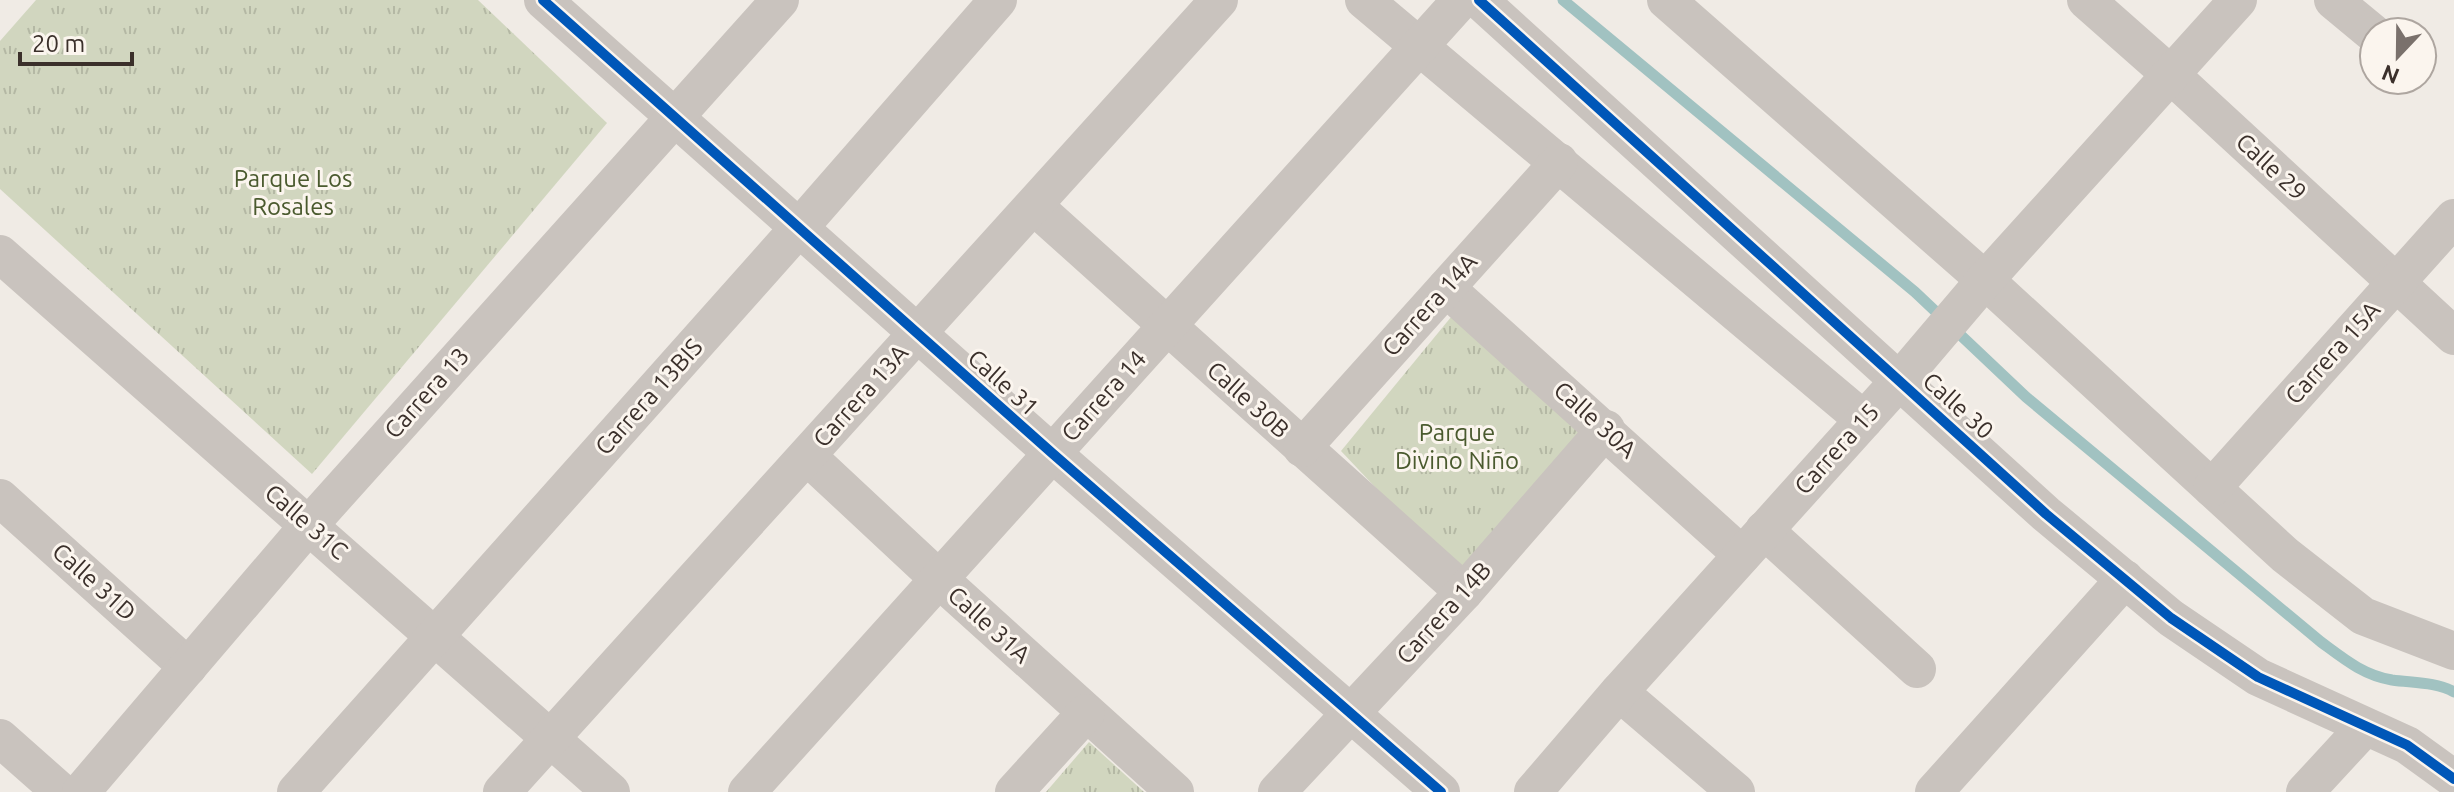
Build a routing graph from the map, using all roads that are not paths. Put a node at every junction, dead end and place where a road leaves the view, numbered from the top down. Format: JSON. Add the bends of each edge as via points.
{"nodes":[{"id":1,"x":543,"y":0,"type":"edge"},
{"id":2,"x":780,"y":0,"type":"edge"},
{"id":3,"x":998,"y":0,"type":"edge"},
{"id":4,"x":1219,"y":0,"type":"edge"},
{"id":5,"x":1364,"y":0,"type":"edge"},
{"id":6,"x":1461,"y":0,"type":"edge"},
{"id":7,"x":1479,"y":0,"type":"edge"},
{"id":8,"x":1666,"y":0,"type":"edge"},
{"id":9,"x":2086,"y":0,"type":"edge"},
{"id":10,"x":2238,"y":0,"type":"edge"},
{"id":11,"x":2333,"y":0,"type":"edge"},
{"id":12,"x":2358,"y":21,"type":"edge"},
{"id":13,"x":1419,"y":47,"type":"junction"},
{"id":14,"x":2171,"y":75,"type":"junction"},
{"id":15,"x":674,"y":118,"type":"junction"},
{"id":16,"x":1559,"y":162,"type":"junction"},
{"id":17,"x":1034,"y":206,"type":"junction"},
{"id":18,"x":2454,"y":218,"type":"edge"},
{"id":19,"x":798,"y":229,"type":"junction"},
{"id":20,"x":0,"y":254,"type":"edge"},
{"id":21,"x":2396,"y":284,"type":"junction"},
{"id":22,"x":1446,"y":288,"type":"junction"},
{"id":23,"x":1976,"y":290,"type":"junction"},
{"id":24,"x":1166,"y":327,"type":"junction"},
{"id":25,"x":917,"y":333,"type":"junction"},
{"id":26,"x":2454,"y":336,"type":"edge"},
{"id":27,"x":1900,"y":380,"type":"junction"},
{"id":28,"x":1864,"y":420,"type":"junction"},
{"id":29,"x":1606,"y":429,"type":"junction"},
{"id":30,"x":1302,"y":448,"type":"junction"},
{"id":31,"x":1052,"y":453,"type":"junction"},
{"id":32,"x":807,"y":456,"type":"junction"},
{"id":33,"x":2212,"y":488,"type":"junction"},
{"id":34,"x":0,"y":498,"type":"edge"},
{"id":35,"x":309,"y":525,"type":"junction"},
{"id":36,"x":1753,"y":542,"type":"junction"},
{"id":37,"x":939,"y":579,"type":"junction"},
{"id":38,"x":2125,"y":579,"type":"junction"},
{"id":39,"x":1464,"y":592,"type":"junction"},
{"id":40,"x":436,"y":637,"type":"junction"},
{"id":41,"x":2448,"y":640,"type":"edge"},
{"id":42,"x":188,"y":667,"type":"junction"},
{"id":43,"x":1917,"y":669,"type":"dead end"},
{"id":44,"x":1619,"y":692,"type":"junction"},
{"id":45,"x":1086,"y":713,"type":"junction"},
{"id":46,"x":1351,"y":713,"type":"junction"},
{"id":47,"x":2365,"y":727,"type":"junction"},
{"id":48,"x":0,"y":738,"type":"edge"},
{"id":49,"x":550,"y":738,"type":"junction"},
{"id":50,"x":2454,"y":779,"type":"edge"},
{"id":51,"x":61,"y":792,"type":"edge"},
{"id":52,"x":81,"y":792,"type":"edge"},
{"id":53,"x":296,"y":792,"type":"edge"},
{"id":54,"x":502,"y":792,"type":"edge"},
{"id":55,"x":611,"y":792,"type":"edge"},
{"id":56,"x":747,"y":792,"type":"edge"},
{"id":57,"x":1014,"y":792,"type":"edge"},
{"id":58,"x":1175,"y":792,"type":"edge"},
{"id":59,"x":1277,"y":792,"type":"edge"},
{"id":60,"x":1441,"y":792,"type":"edge"},
{"id":61,"x":1533,"y":792,"type":"edge"},
{"id":62,"x":1736,"y":792,"type":"edge"},
{"id":63,"x":1934,"y":792,"type":"edge"},
{"id":64,"x":2305,"y":792,"type":"edge"}],
"edges":[{"from":1,"to":15,"type":"street","name":"Calle 31"},
{"from":2,"to":15,"type":"street","name":"Carrera 13"},
{"from":3,"to":19,"type":"street","name":"Carrera 13BIS"},
{"from":4,"to":17,"type":"street","name":"Carrera 13A"},
{"from":5,"to":13,"type":"street"},
{"from":6,"to":13,"type":"street","name":"Carrera 14"},
{"from":7,"to":27,"type":"street","name":"Calle 30"},
{"from":8,"to":23,"type":"street"},
{"from":9,"to":14,"type":"street","name":"Calle 29"},
{"from":10,"to":14,"type":"street","name":"Carrera 15"},
{"from":11,"to":12,"type":"street"},
{"from":13,"to":16,"type":"street"},
{"from":13,"to":24,"type":"street","name":"Carrera 14"},
{"from":14,"to":21,"type":"street","name":"Calle 29"},
{"from":14,"to":23,"type":"street","name":"Carrera 15"},
{"from":15,"to":19,"type":"street","name":"Calle 31"},
{"from":15,"to":35,"type":"street","name":"Carrera 13"},
{"from":16,"to":22,"type":"street","name":"Carrera 14A"},
{"from":16,"to":28,"type":"street"},
{"from":17,"to":24,"type":"street","name":"Calle 30B"},
{"from":17,"to":25,"type":"street","name":"Carrera 13A"},
{"from":18,"to":21,"type":"street","name":"Carrera 15A"},
{"from":19,"to":25,"type":"street","name":"Calle 31"},
{"from":19,"to":40,"type":"street","name":"Carrera 13BIS"},
{"from":20,"to":35,"type":"street","name":"Calle 31C"},
{"from":21,"to":26,"type":"street","name":"Calle 29"},
{"from":21,"to":33,"type":"street","name":"Carrera 15A"},
{"from":22,"to":29,"type":"street","name":"Calle 30A"},
{"from":22,"to":30,"type":"street","name":"Carrera 14A"},
{"from":23,"to":27,"type":"street","name":"Carrera 15"},
{"from":23,"to":33,"type":"street"},
{"from":24,"to":30,"type":"street","name":"Calle 30B"},
{"from":24,"to":31,"type":"street","name":"Carrera 14"},
{"from":25,"to":31,"type":"street","name":"Calle 31"},
{"from":25,"to":32,"type":"street","name":"Carrera 13A"},
{"from":27,"to":28,"type":"street","name":"Carrera 15"},
{"from":27,"to":38,"type":"street","name":"Calle 30"},
{"from":28,"to":36,"type":"street","name":"Carrera 15"},
{"from":29,"to":36,"type":"street","name":"Calle 30A"},
{"from":29,"to":39,"type":"street","name":"Carrera 14B"},
{"from":30,"to":39,"type":"street","name":"Calle 30B"},
{"from":31,"to":37,"type":"street","name":"Carrera 14"},
{"from":31,"to":46,"type":"street","name":"Calle 31"},
{"from":32,"to":37,"type":"street","name":"Calle 31A"},
{"from":32,"to":49,"type":"street","name":"Carrera 13A"},
{"from":33,"to":41,"type":"street","via":[[2363,616]]},
{"from":34,"to":42,"type":"street","name":"Calle 31D"},
{"from":35,"to":40,"type":"street","name":"Calle 31C"},
{"from":35,"to":42,"type":"street","name":"Carrera 13"},
{"from":36,"to":43,"type":"street","name":"Calle 30A"},
{"from":36,"to":44,"type":"street","name":"Carrera 15"},
{"from":37,"to":45,"type":"street","name":"Calle 31A"},
{"from":37,"to":56,"type":"street","name":"Carrera 14"},
{"from":38,"to":47,"type":"street","name":"Calle 30","via":[[2171,618],[2258,677]]},
{"from":38,"to":63,"type":"street"},
{"from":39,"to":46,"type":"street","name":"Carrera 14B"},
{"from":40,"to":49,"type":"street","name":"Calle 31C"},
{"from":40,"to":53,"type":"street","name":"Carrera 13BIS"},
{"from":42,"to":52,"type":"street","name":"Carrera 13"},
{"from":44,"to":61,"type":"street","name":"Carrera 15"},
{"from":44,"to":62,"type":"street"},
{"from":45,"to":57,"type":"street"},
{"from":45,"to":58,"type":"street","name":"Calle 31A"},
{"from":46,"to":59,"type":"street","name":"Carrera 14B"},
{"from":46,"to":60,"type":"street","name":"Calle 31"},
{"from":47,"to":50,"type":"street","name":"Calle 30","via":[[2407,745]]},
{"from":47,"to":64,"type":"street"},
{"from":48,"to":51,"type":"street"},
{"from":49,"to":54,"type":"street","name":"Carrera 13A"},
{"from":49,"to":55,"type":"street","name":"Calle 31C"}]}
